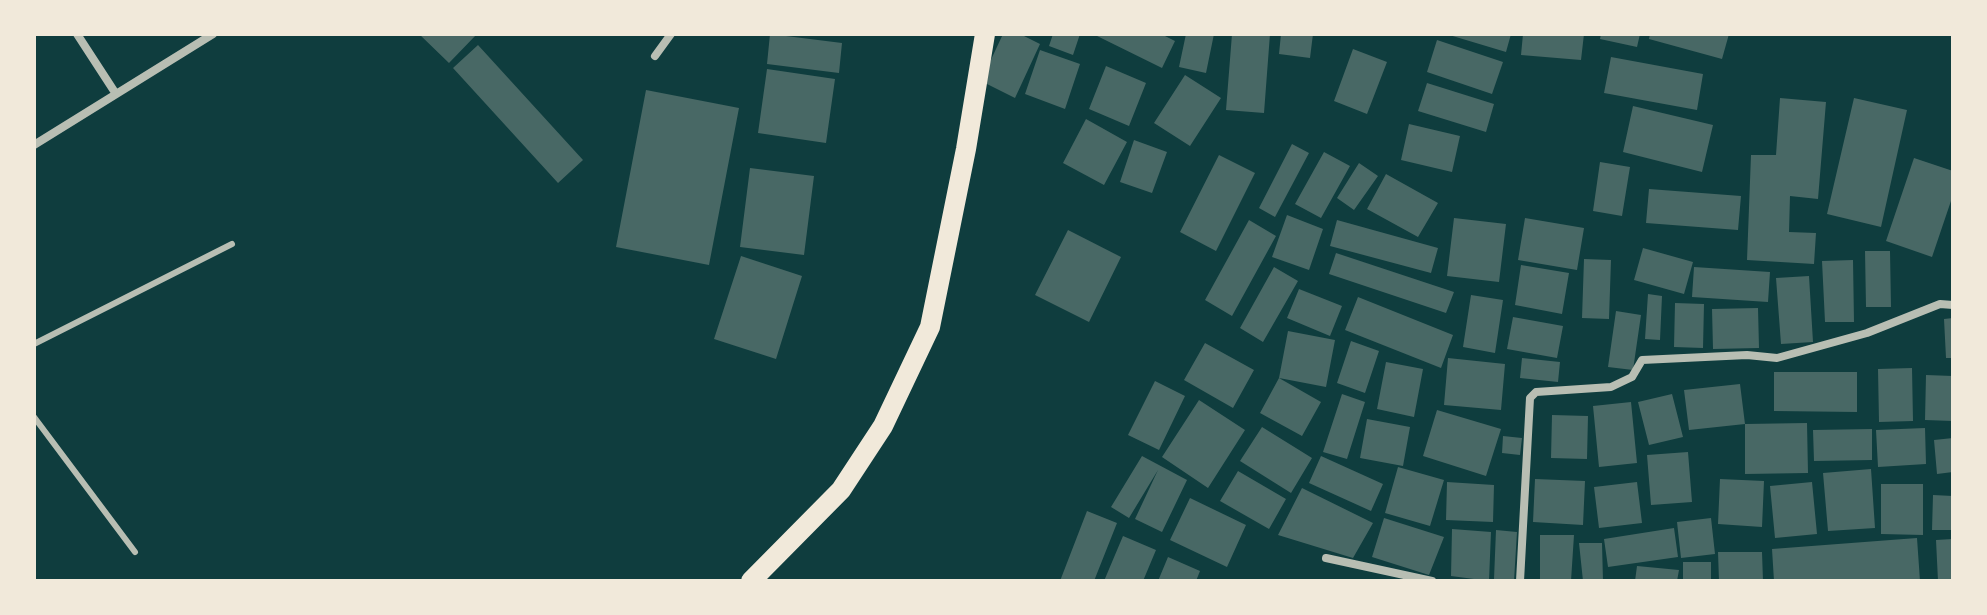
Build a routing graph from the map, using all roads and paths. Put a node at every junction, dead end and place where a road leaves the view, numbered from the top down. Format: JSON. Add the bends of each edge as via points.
{"nodes":[{"id":1,"x":77,"y":34,"type":"edge"},
{"id":2,"x":213,"y":34,"type":"edge"},
{"id":3,"x":671,"y":34,"type":"edge"},
{"id":4,"x":985,"y":34,"type":"edge"},
{"id":5,"x":655,"y":56,"type":"dead end"},
{"id":6,"x":116,"y":94,"type":"junction"},
{"id":7,"x":34,"y":145,"type":"edge"},
{"id":8,"x":232,"y":244,"type":"dead end"},
{"id":9,"x":1953,"y":305,"type":"edge"},
{"id":10,"x":34,"y":344,"type":"edge"},
{"id":11,"x":34,"y":417,"type":"edge"},
{"id":12,"x":135,"y":552,"type":"dead end"},
{"id":13,"x":1326,"y":558,"type":"dead end"},
{"id":14,"x":751,"y":581,"type":"edge"},
{"id":15,"x":1432,"y":581,"type":"edge"},
{"id":16,"x":1520,"y":581,"type":"edge"}],
"edges":[{"from":1,"to":6,"type":"street"},
{"from":2,"to":6,"type":"street"},
{"from":3,"to":5,"type":"street"},
{"from":4,"to":14,"type":"main road","via":[[930,327],[883,426],[841,490]]},
{"from":6,"to":7,"type":"street"},
{"from":8,"to":10,"type":"lane"},
{"from":9,"to":16,"type":"street","via":[[1940,304],[1867,333],[1777,358],[1642,360],[1632,377],[1611,387],[1536,392],[1530,398]]},
{"from":11,"to":12,"type":"lane"},
{"from":13,"to":15,"type":"street"}]}
